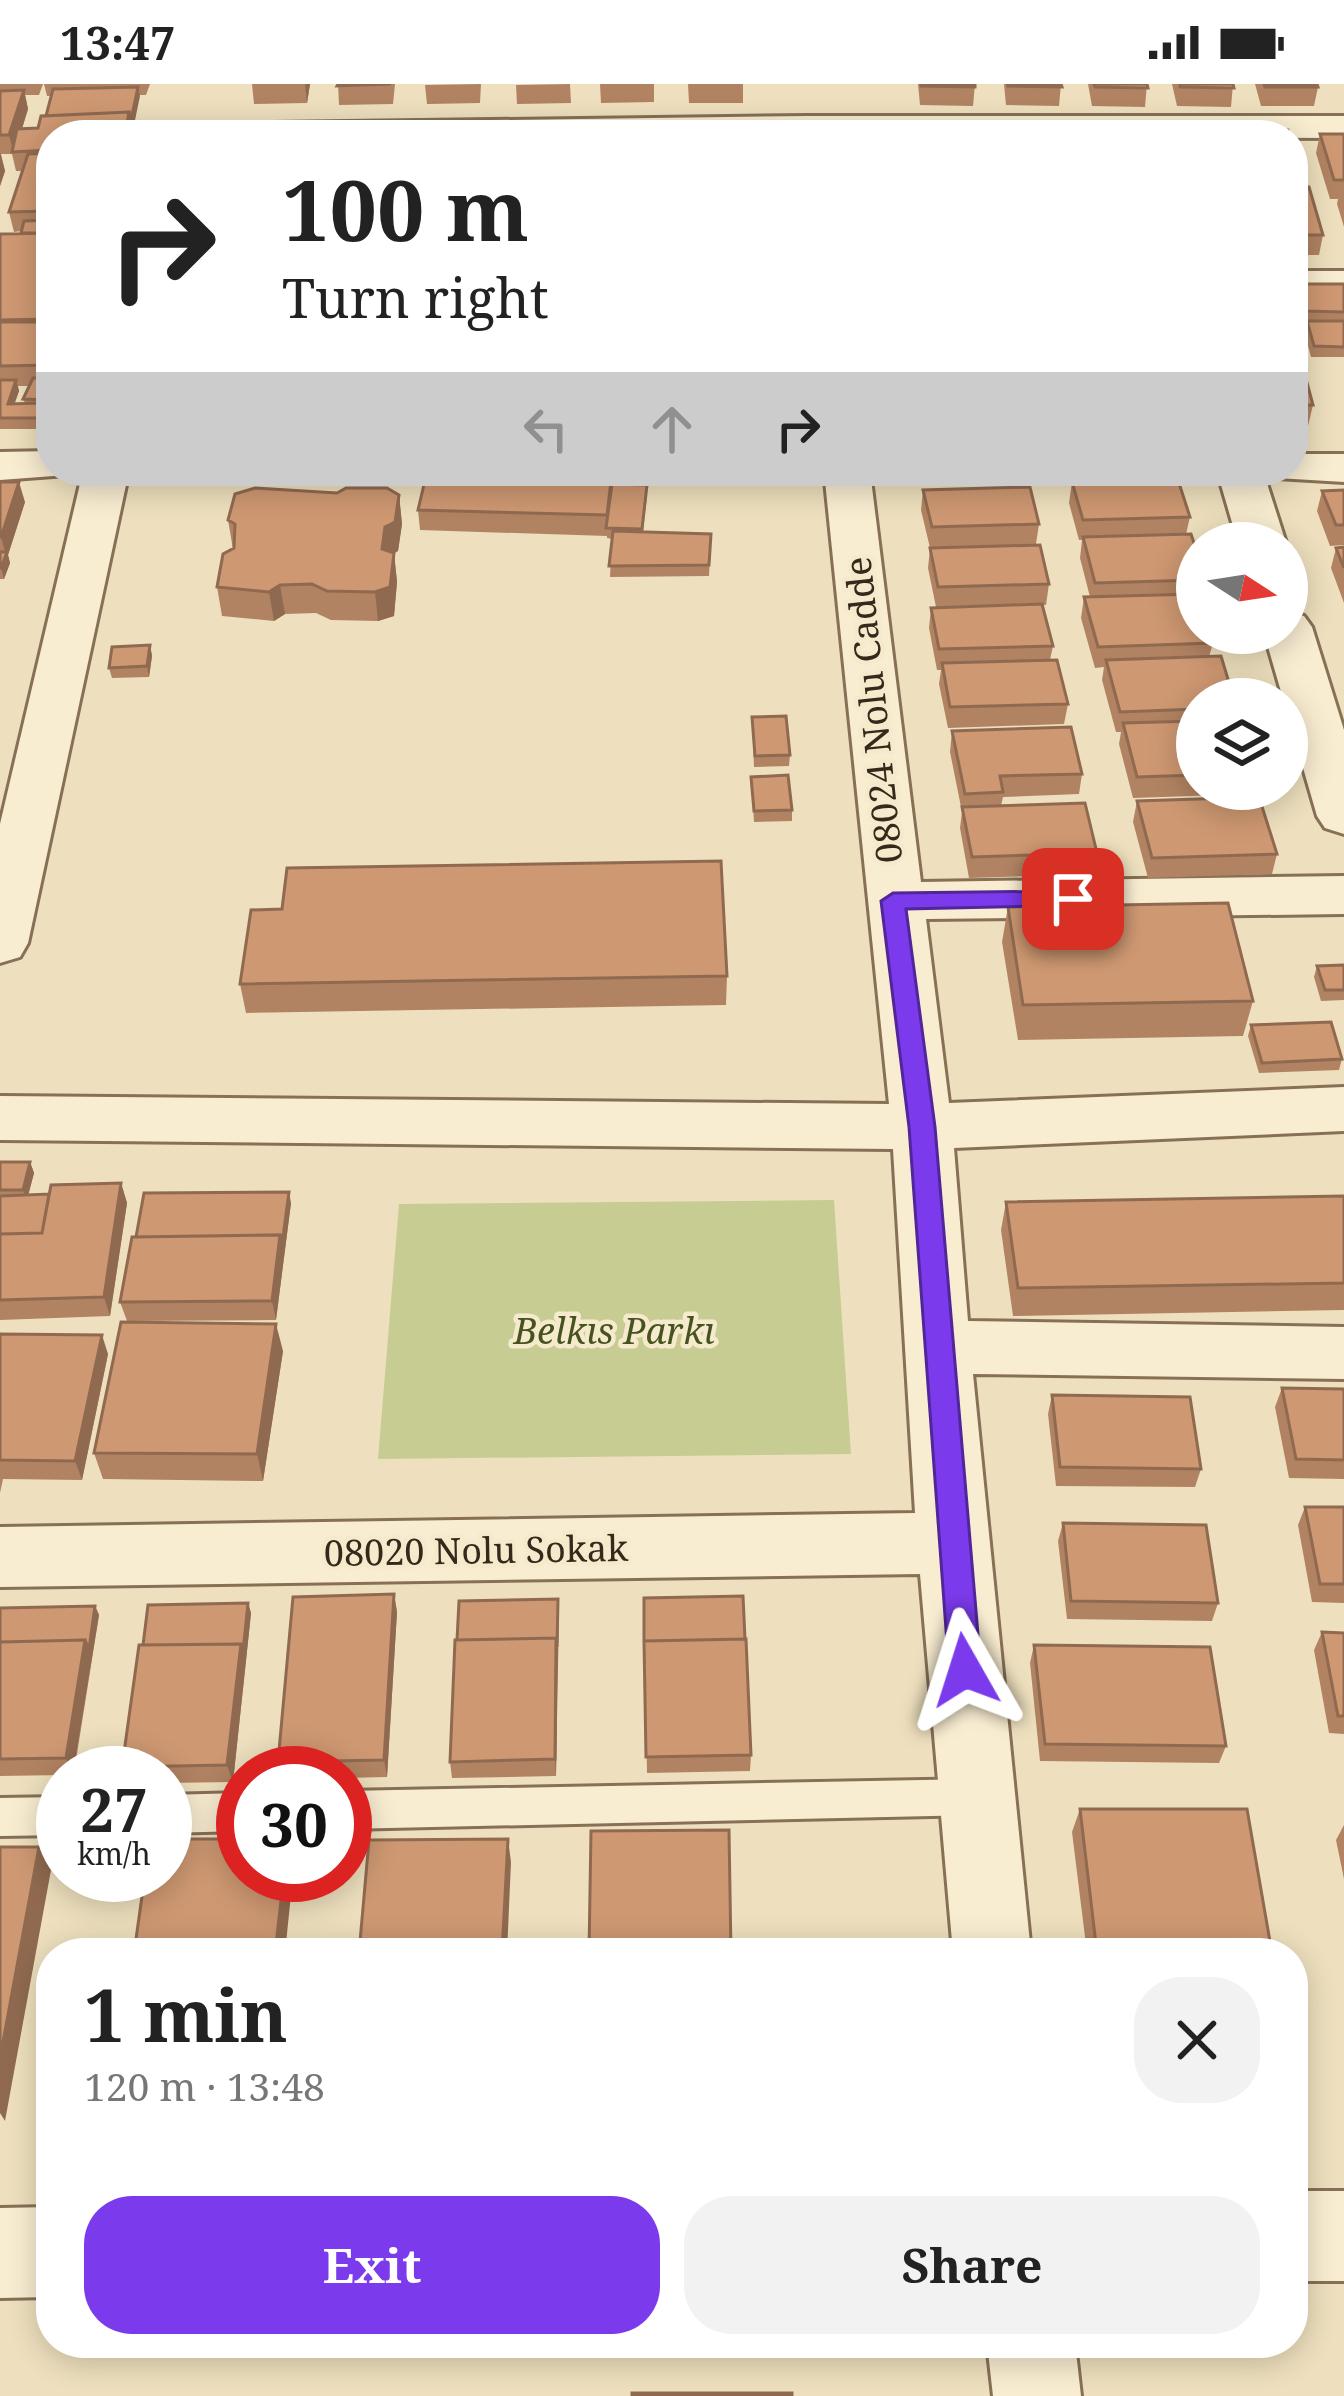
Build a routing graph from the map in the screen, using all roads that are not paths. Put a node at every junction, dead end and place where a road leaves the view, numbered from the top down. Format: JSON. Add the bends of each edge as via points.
{"nodes":[{"id":1,"x":807,"y":84,"type":"edge"},
{"id":2,"x":809,"y":120,"type":"edge"},
{"id":3,"x":1308,"y":127,"type":"edge"},
{"id":4,"x":1344,"y":127,"type":"edge"},
{"id":5,"x":1308,"y":283,"type":"edge"},
{"id":6,"x":1344,"y":283,"type":"edge"},
{"id":7,"x":36,"y":465,"type":"edge"},
{"id":8,"x":0,"y":466,"type":"edge"},
{"id":9,"x":1308,"y":468,"type":"edge"},
{"id":10,"x":1344,"y":468,"type":"edge"},
{"id":11,"x":103,"y":486,"type":"edge"},
{"id":12,"x":850,"y":486,"type":"edge"},
{"id":13,"x":1245,"y":486,"type":"edge"},
{"id":14,"x":1256,"y":522,"type":"edge"},
{"id":15,"x":1295,"y":654,"type":"edge"},
{"id":16,"x":1344,"y":816,"type":"edge"},
{"id":17,"x":1344,"y":895,"type":"edge"},
{"id":18,"x":893,"y":901,"type":"junction"},
{"id":19,"x":0,"y":943,"type":"edge"},
{"id":20,"x":1344,"y":1109,"type":"edge"},
{"id":21,"x":0,"y":1118,"type":"edge"},
{"id":22,"x":922,"y":1127,"type":"junction"},
{"id":23,"x":938,"y":1347,"type":"junction"},
{"id":24,"x":1344,"y":1353,"type":"edge"},
{"id":25,"x":952,"y":1543,"type":"junction"},
{"id":26,"x":0,"y":1558,"type":"edge"},
{"id":27,"x":977,"y":1797,"type":"junction"},
{"id":28,"x":372,"y":1809,"type":"edge"},
{"id":29,"x":36,"y":1816,"type":"edge"},
{"id":30,"x":0,"y":1817,"type":"edge"},
{"id":31,"x":991,"y":1938,"type":"edge"},
{"id":32,"x":1308,"y":2236,"type":"edge"},
{"id":33,"x":1344,"y":2236,"type":"edge"},
{"id":34,"x":36,"y":2252,"type":"edge"},
{"id":35,"x":0,"y":2253,"type":"edge"},
{"id":36,"x":1033,"y":2358,"type":"edge"},
{"id":37,"x":1037,"y":2396,"type":"edge"}],
"edges":[{"from":1,"to":2,"type":"street"},
{"from":3,"to":4,"type":"street"},
{"from":5,"to":6,"type":"street"},
{"from":7,"to":8,"type":"street"},
{"from":9,"to":10,"type":"street"},
{"from":11,"to":19,"type":"street"},
{"from":12,"to":18,"type":"street","name":"08024 Nolu Cadde"},
{"from":13,"to":14,"type":"street"},
{"from":15,"to":16,"type":"street"},
{"from":17,"to":18,"type":"street"},
{"from":18,"to":22,"type":"street","name":"08024 Nolu Cadde"},
{"from":20,"to":22,"type":"street"},
{"from":21,"to":22,"type":"street"},
{"from":22,"to":23,"type":"street","name":"08024 Nolu Cadde"},
{"from":23,"to":24,"type":"street"},
{"from":23,"to":25,"type":"street","name":"08024 Nolu Cadde"},
{"from":25,"to":26,"type":"street","name":"08020 Nolu Sokak"},
{"from":25,"to":27,"type":"street","name":"08024 Nolu Cadde"},
{"from":27,"to":28,"type":"lane"},
{"from":27,"to":31,"type":"street","name":"08024 Nolu Cadde"},
{"from":29,"to":30,"type":"lane"},
{"from":32,"to":33,"type":"street"},
{"from":34,"to":35,"type":"street"},
{"from":36,"to":37,"type":"street"}]}
